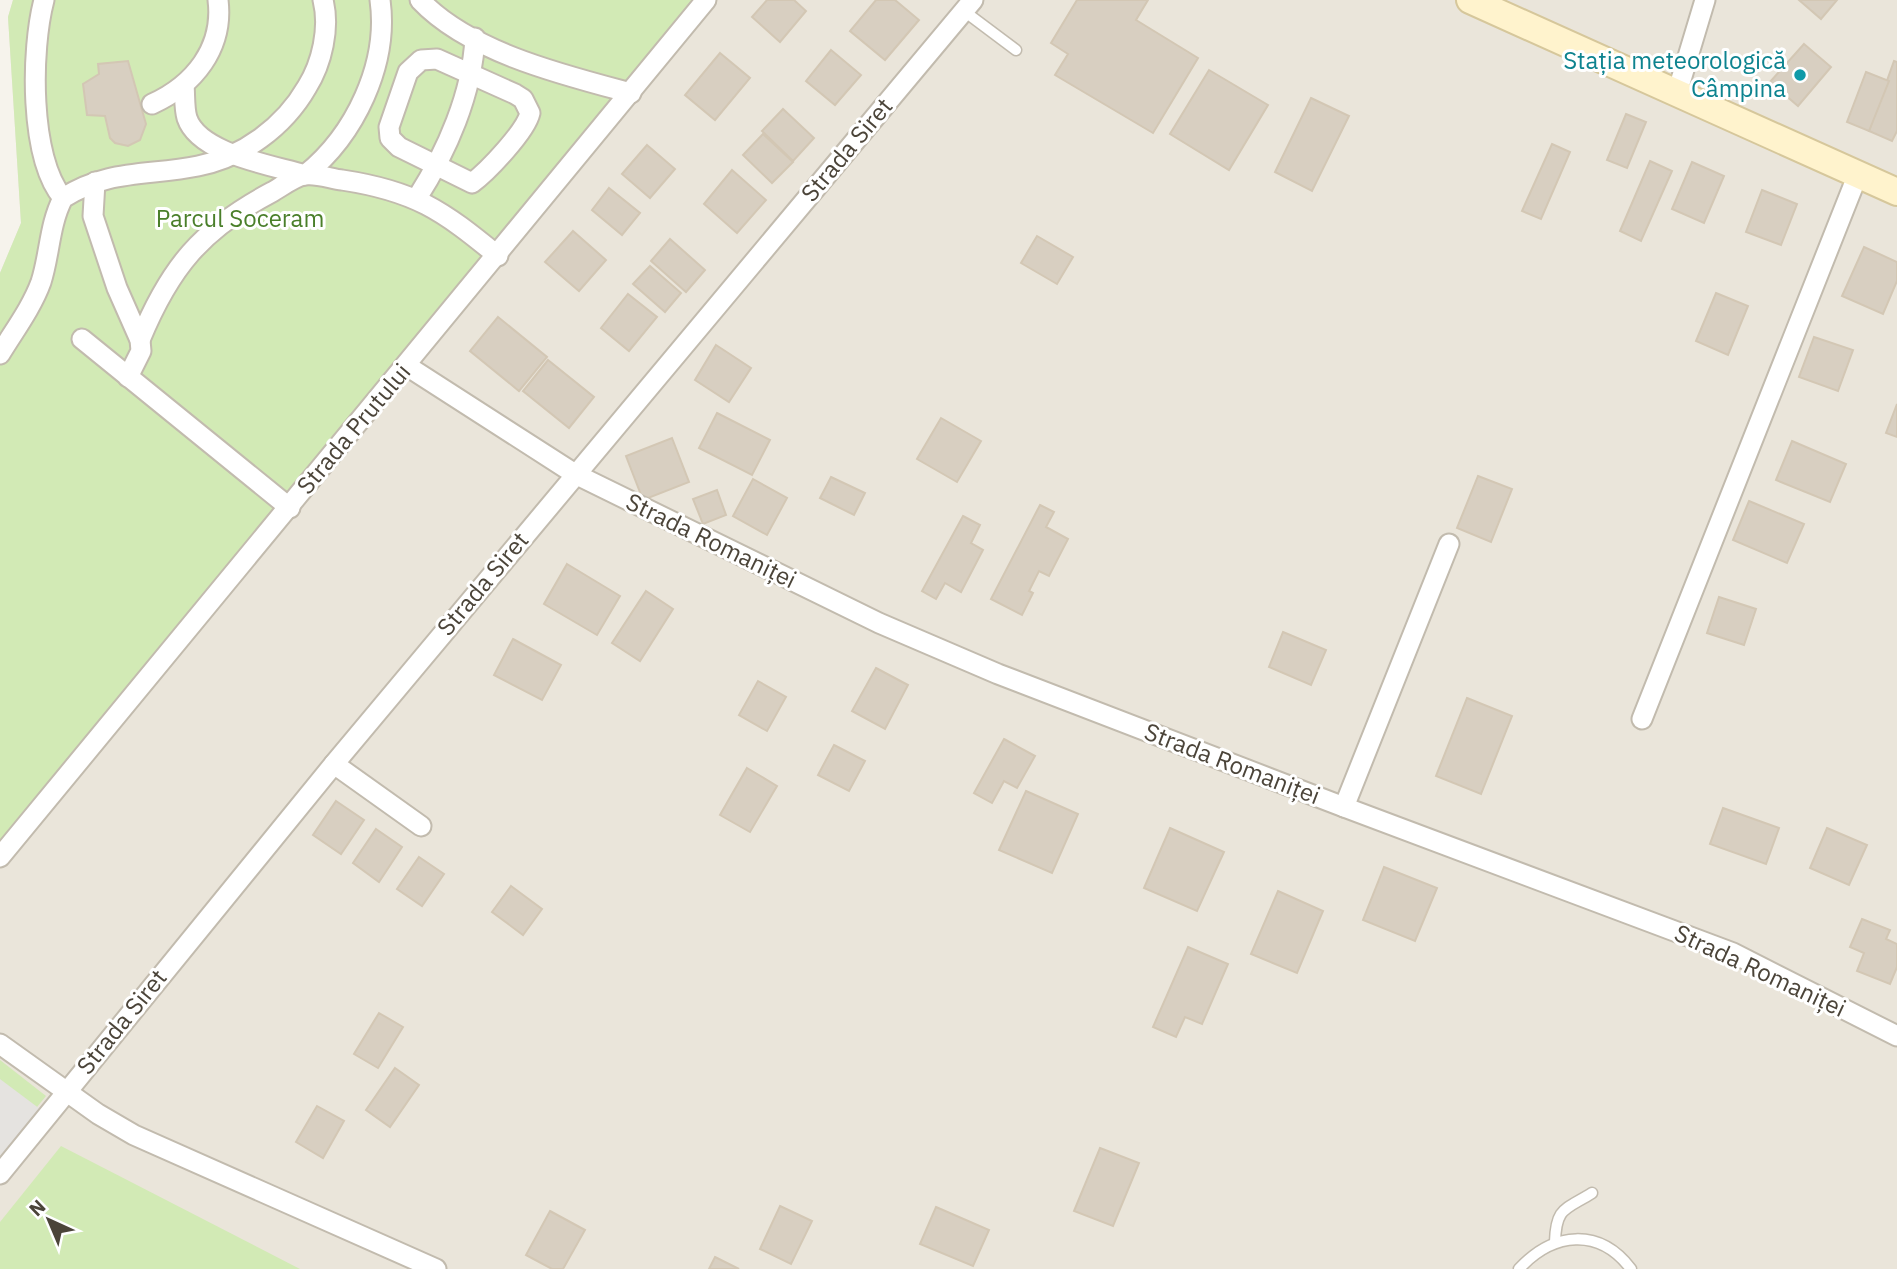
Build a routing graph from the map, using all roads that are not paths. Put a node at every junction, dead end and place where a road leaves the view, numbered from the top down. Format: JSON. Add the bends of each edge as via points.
{"nodes":[{"id":1,"x":44,"y":0,"type":"edge"},
{"id":2,"x":218,"y":0,"type":"edge"},
{"id":3,"x":323,"y":0,"type":"edge"},
{"id":4,"x":380,"y":0,"type":"edge"},
{"id":5,"x":419,"y":0,"type":"edge"},
{"id":6,"x":706,"y":0,"type":"edge"},
{"id":7,"x":1470,"y":0,"type":"edge"},
{"id":8,"x":1705,"y":0,"type":"edge"},
{"id":9,"x":968,"y":5,"type":"edge"},
{"id":10,"x":475,"y":38,"type":"junction"},
{"id":11,"x":1016,"y":50,"type":"dead end"},
{"id":12,"x":471,"y":76,"type":"junction"},
{"id":13,"x":184,"y":85,"type":"junction"},
{"id":14,"x":631,"y":93,"type":"junction"},
{"id":15,"x":1677,"y":93,"type":"junction"},
{"id":16,"x":152,"y":104,"type":"dead end"},
{"id":17,"x":236,"y":154,"type":"junction"},
{"id":18,"x":435,"y":167,"type":"junction"},
{"id":19,"x":1858,"y":174,"type":"junction"},
{"id":20,"x":305,"y":175,"type":"junction"},
{"id":21,"x":95,"y":182,"type":"junction"},
{"id":22,"x":1897,"y":192,"type":"edge"},
{"id":23,"x":64,"y":198,"type":"junction"},
{"id":24,"x":417,"y":198,"type":"junction"},
{"id":25,"x":498,"y":256,"type":"junction"},
{"id":26,"x":82,"y":339,"type":"dead end"},
{"id":27,"x":140,"y":340,"type":"junction"},
{"id":28,"x":0,"y":354,"type":"edge"},
{"id":29,"x":407,"y":366,"type":"junction"},
{"id":30,"x":128,"y":377,"type":"junction"},
{"id":31,"x":575,"y":474,"type":"junction"},
{"id":32,"x":290,"y":508,"type":"junction"},
{"id":33,"x":1449,"y":544,"type":"dead end"},
{"id":34,"x":1642,"y":719,"type":"dead end"},
{"id":35,"x":334,"y":764,"type":"junction"},
{"id":36,"x":1344,"y":807,"type":"junction"},
{"id":37,"x":421,"y":826,"type":"dead end"},
{"id":38,"x":0,"y":857,"type":"edge"},
{"id":39,"x":1897,"y":1036,"type":"edge"},
{"id":40,"x":0,"y":1044,"type":"edge"},
{"id":41,"x":65,"y":1092,"type":"junction"},
{"id":42,"x":0,"y":1174,"type":"edge"},
{"id":43,"x":1592,"y":1193,"type":"dead end"},
{"id":44,"x":1555,"y":1242,"type":"junction"},
{"id":45,"x":436,"y":1269,"type":"edge"},
{"id":46,"x":1519,"y":1269,"type":"edge"},
{"id":47,"x":1631,"y":1269,"type":"edge"}],
"edges":[{"from":1,"to":23,"type":"street","via":[[37,120],[53,186]]},
{"from":2,"to":13,"type":"street","via":[[213,45]]},
{"from":3,"to":17,"type":"street","via":[[323,45],[316,73],[296,106],[260,140]]},
{"from":4,"to":20,"type":"street","via":[[380,43],[357,114],[338,143]]},
{"from":5,"to":10,"type":"street"},
{"from":6,"to":14,"type":"street","name":"Strada Prutului"},
{"from":7,"to":15,"type":"street"},
{"from":8,"to":15,"type":"street"},
{"from":9,"to":11,"type":"lane"},
{"from":9,"to":31,"type":"street","name":"Strada Siret"},
{"from":10,"to":12,"type":"street"},
{"from":10,"to":14,"type":"street","via":[[561,73]]},
{"from":12,"to":18,"type":"street"},
{"from":12,"to":18,"type":"street","via":[[438,60],[421,60],[408,72],[389,127],[390,138]]},
{"from":12,"to":18,"type":"street","via":[[523,99],[529,120],[472,183]]},
{"from":13,"to":16,"type":"street"},
{"from":13,"to":17,"type":"street","via":[[186,116],[194,131],[211,145]]},
{"from":14,"to":25,"type":"street","name":"Strada Prutului"},
{"from":15,"to":19,"type":"street"},
{"from":17,"to":20,"type":"street"},
{"from":17,"to":21,"type":"street","via":[[198,166],[126,173]]},
{"from":18,"to":24,"type":"street"},
{"from":19,"to":22,"type":"street"},
{"from":19,"to":34,"type":"street"},
{"from":20,"to":24,"type":"street","via":[[382,186]]},
{"from":20,"to":27,"type":"street","via":[[248,205],[197,243],[152,312]]},
{"from":21,"to":23,"type":"street"},
{"from":21,"to":27,"type":"street","via":[[93,216]]},
{"from":23,"to":28,"type":"street","via":[[49,235],[40,285]]},
{"from":24,"to":25,"type":"street"},
{"from":25,"to":29,"type":"street","name":"Strada Prutului"},
{"from":26,"to":30,"type":"street"},
{"from":27,"to":30,"type":"street","via":[[141,351]]},
{"from":29,"to":31,"type":"street","name":"Strada Romaniței"},
{"from":29,"to":32,"type":"street","name":"Strada Prutului"},
{"from":30,"to":32,"type":"street"},
{"from":31,"to":35,"type":"street","name":"Strada Siret"},
{"from":31,"to":36,"type":"street","name":"Strada Romaniței","via":[[879,623],[998,674]]},
{"from":32,"to":38,"type":"street","name":"Strada Prutului"},
{"from":33,"to":36,"type":"street"},
{"from":35,"to":37,"type":"street"},
{"from":35,"to":41,"type":"street","name":"Strada Siret"},
{"from":36,"to":39,"type":"street","name":"Strada Romaniței","via":[[1733,953]]},
{"from":40,"to":41,"type":"street"},
{"from":41,"to":42,"type":"street","name":"Strada Siret"},
{"from":41,"to":45,"type":"street","via":[[134,1135]]},
{"from":43,"to":44,"type":"lane","via":[[1558,1215]]},
{"from":44,"to":46,"type":"lane","via":[[1534,1253]]},
{"from":44,"to":47,"type":"lane","via":[[1578,1239],[1602,1244],[1622,1256]]}]}
